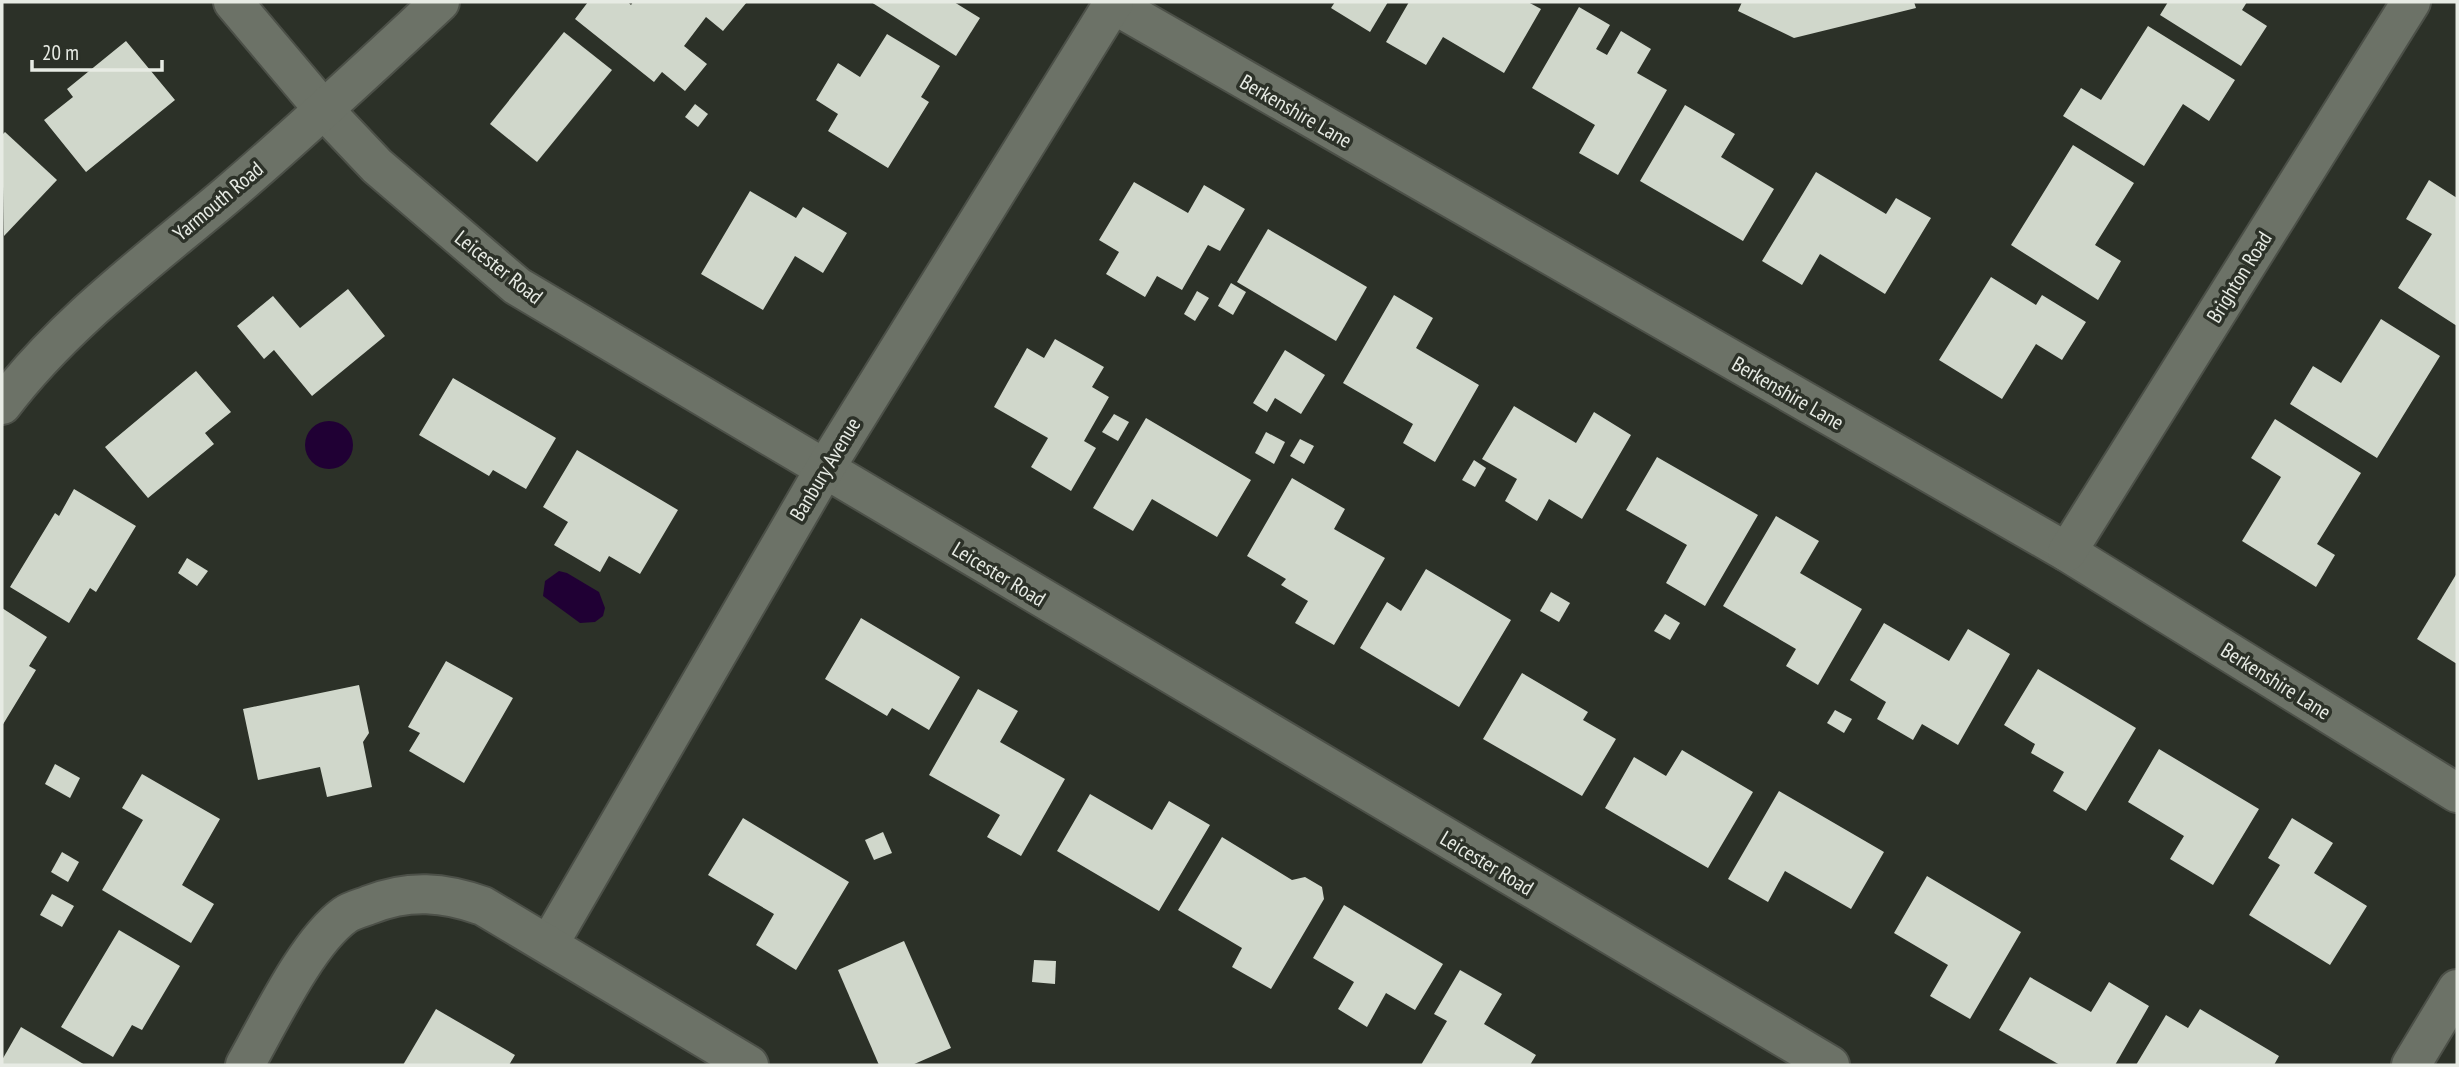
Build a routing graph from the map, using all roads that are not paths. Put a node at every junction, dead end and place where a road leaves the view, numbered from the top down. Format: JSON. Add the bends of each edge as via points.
{"nodes":[{"id":1,"x":233,"y":2,"type":"edge"},
{"id":2,"x":440,"y":2,"type":"edge"},
{"id":3,"x":2411,"y":2,"type":"edge"},
{"id":4,"x":1113,"y":3,"type":"edge"},
{"id":5,"x":324,"y":110,"type":"junction"},
{"id":6,"x":2,"y":405,"type":"edge"},
{"id":7,"x":824,"y":470,"type":"junction"},
{"id":8,"x":2067,"y":552,"type":"junction"},
{"id":9,"x":2457,"y":793,"type":"edge"},
{"id":10,"x":549,"y":944,"type":"junction"},
{"id":11,"x":2457,"y":989,"type":"edge"},
{"id":12,"x":245,"y":1065,"type":"edge"},
{"id":13,"x":749,"y":1065,"type":"edge"},
{"id":14,"x":1830,"y":1065,"type":"edge"},
{"id":15,"x":2411,"y":1065,"type":"edge"}],
"edges":[{"from":1,"to":5,"type":"street","name":"Leicester Road"},
{"from":2,"to":5,"type":"street","name":"Yarmouth Road"},
{"from":3,"to":8,"type":"street","name":"Brighton Road"},
{"from":4,"to":7,"type":"street","name":"Banbury Avenue"},
{"from":4,"to":8,"type":"street","name":"Berkenshire Lane"},
{"from":5,"to":6,"type":"street","name":"Yarmouth Road","via":[[92,309],[25,375]]},
{"from":5,"to":7,"type":"street","name":"Leicester Road","via":[[377,166],[517,286]]},
{"from":7,"to":10,"type":"street","name":"Banbury Avenue"},
{"from":7,"to":14,"type":"street","name":"Leicester Road"},
{"from":8,"to":9,"type":"street","name":"Berkenshire Lane"},
{"from":10,"to":12,"type":"street","via":[[483,906],[451,895],[418,892],[370,904],[346,914],[324,935]]},
{"from":10,"to":13,"type":"street"},
{"from":11,"to":15,"type":"street"}]}
